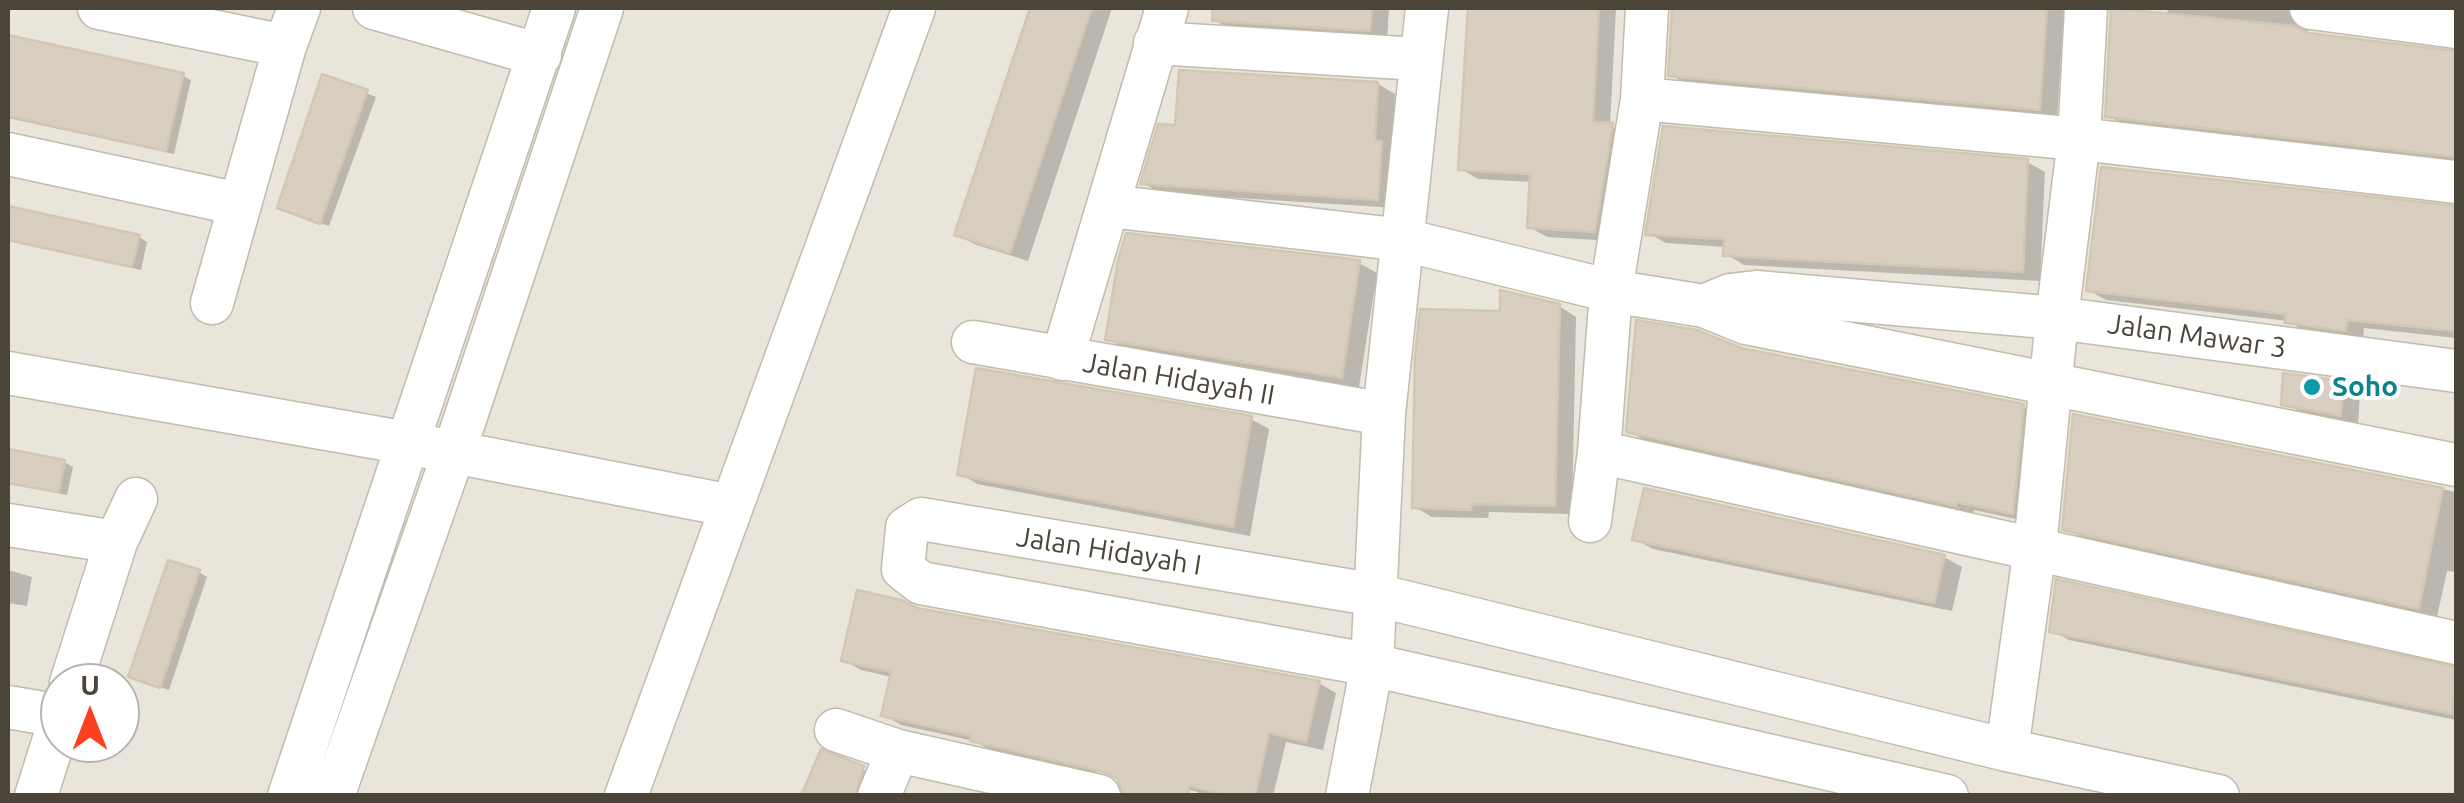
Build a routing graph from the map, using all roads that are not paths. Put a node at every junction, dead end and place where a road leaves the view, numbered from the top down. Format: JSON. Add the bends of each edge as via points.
{"nodes":[{"id":1,"x":100,"y":8,"type":"edge"},
{"id":2,"x":374,"y":8,"type":"edge"},
{"id":3,"x":554,"y":8,"type":"edge"},
{"id":4,"x":602,"y":8,"type":"edge"},
{"id":5,"x":914,"y":8,"type":"edge"},
{"id":6,"x":1427,"y":8,"type":"edge"},
{"id":7,"x":1647,"y":8,"type":"edge"},
{"id":8,"x":2086,"y":8,"type":"edge"},
{"id":9,"x":2310,"y":8,"type":"edge"},
{"id":10,"x":1161,"y":25,"type":"edge"},
{"id":11,"x":292,"y":26,"type":"edge"},
{"id":12,"x":2456,"y":26,"type":"edge"},
{"id":13,"x":540,"y":55,"type":"junction"},
{"id":14,"x":1419,"y":59,"type":"junction"},
{"id":15,"x":1642,"y":99,"type":"junction"},
{"id":16,"x":2079,"y":139,"type":"junction"},
{"id":17,"x":8,"y":154,"type":"edge"},
{"id":18,"x":2456,"y":182,"type":"edge"},
{"id":19,"x":239,"y":204,"type":"junction"},
{"id":20,"x":1109,"y":206,"type":"junction"},
{"id":21,"x":1404,"y":240,"type":"junction"},
{"id":22,"x":1611,"y":291,"type":"junction"},
{"id":23,"x":212,"y":302,"type":"dead end"},
{"id":24,"x":1704,"y":306,"type":"junction"},
{"id":25,"x":2056,"y":318,"type":"junction"},
{"id":26,"x":974,"y":342,"type":"dead end"},
{"id":27,"x":1062,"y":359,"type":"junction"},
{"id":28,"x":2456,"y":371,"type":"edge"},
{"id":29,"x":8,"y":373,"type":"edge"},
{"id":30,"x":2051,"y":382,"type":"junction"},
{"id":31,"x":1384,"y":414,"type":"junction"},
{"id":32,"x":407,"y":443,"type":"junction"},
{"id":33,"x":454,"y":452,"type":"junction"},
{"id":34,"x":1599,"y":452,"type":"junction"},
{"id":35,"x":2456,"y":465,"type":"edge"},
{"id":36,"x":136,"y":499,"type":"dead end"},
{"id":37,"x":732,"y":506,"type":"junction"},
{"id":38,"x":1590,"y":522,"type":"dead end"},
{"id":39,"x":8,"y":525,"type":"edge"},
{"id":40,"x":116,"y":542,"type":"junction"},
{"id":41,"x":2036,"y":548,"type":"junction"},
{"id":42,"x":1376,"y":595,"type":"junction"},
{"id":43,"x":2456,"y":636,"type":"edge"},
{"id":44,"x":78,"y":663,"type":"edge"},
{"id":45,"x":1372,"y":664,"type":"junction"},
{"id":46,"x":8,"y":707,"type":"edge"},
{"id":47,"x":40,"y":714,"type":"edge"},
{"id":48,"x":836,"y":730,"type":"dead end"},
{"id":49,"x":2007,"y":750,"type":"junction"},
{"id":50,"x":898,"y":751,"type":"junction"},
{"id":51,"x":54,"y":763,"type":"edge"},
{"id":52,"x":50,"y":792,"type":"edge"},
{"id":53,"x":289,"y":796,"type":"edge"},
{"id":54,"x":333,"y":796,"type":"edge"},
{"id":55,"x":626,"y":796,"type":"edge"},
{"id":56,"x":880,"y":796,"type":"edge"},
{"id":57,"x":1099,"y":796,"type":"edge"},
{"id":58,"x":1346,"y":796,"type":"edge"},
{"id":59,"x":1947,"y":796,"type":"edge"},
{"id":60,"x":2218,"y":796,"type":"edge"}],
"edges":[{"from":1,"to":11,"type":"street"},
{"from":2,"to":13,"type":"street"},
{"from":3,"to":13,"type":"street"},
{"from":4,"to":33,"type":"street"},
{"from":5,"to":37,"type":"street"},
{"from":6,"to":14,"type":"street"},
{"from":7,"to":15,"type":"street"},
{"from":8,"to":16,"type":"street"},
{"from":9,"to":12,"type":"street"},
{"from":10,"to":14,"type":"street"},
{"from":10,"to":20,"type":"street"},
{"from":11,"to":19,"type":"street"},
{"from":13,"to":32,"type":"street"},
{"from":14,"to":21,"type":"street"},
{"from":15,"to":16,"type":"street"},
{"from":15,"to":22,"type":"street"},
{"from":16,"to":18,"type":"street"},
{"from":16,"to":25,"type":"street"},
{"from":17,"to":19,"type":"street"},
{"from":19,"to":23,"type":"street"},
{"from":20,"to":21,"type":"street"},
{"from":20,"to":27,"type":"street"},
{"from":21,"to":22,"type":"street"},
{"from":21,"to":31,"type":"street"},
{"from":22,"to":24,"type":"street"},
{"from":22,"to":34,"type":"street"},
{"from":24,"to":25,"type":"street","name":"Jalan Mawar 3","via":[[1756,292]]},
{"from":24,"to":30,"type":"street","via":[[1746,323]]},
{"from":25,"to":28,"type":"street","name":"Jalan Mawar 3"},
{"from":25,"to":30,"type":"street"},
{"from":26,"to":27,"type":"street","name":"Jalan Hidayah II"},
{"from":27,"to":31,"type":"street","name":"Jalan Hidayah II"},
{"from":29,"to":32,"type":"street"},
{"from":30,"to":35,"type":"street"},
{"from":30,"to":41,"type":"street"},
{"from":31,"to":42,"type":"street"},
{"from":32,"to":33,"type":"street"},
{"from":32,"to":53,"type":"street"},
{"from":33,"to":37,"type":"street"},
{"from":33,"to":54,"type":"street"},
{"from":34,"to":38,"type":"street"},
{"from":34,"to":41,"type":"street"},
{"from":36,"to":40,"type":"street"},
{"from":37,"to":55,"type":"street"},
{"from":39,"to":40,"type":"street"},
{"from":40,"to":44,"type":"street"},
{"from":41,"to":43,"type":"street"},
{"from":41,"to":49,"type":"street"},
{"from":42,"to":45,"type":"street"},
{"from":42,"to":45,"type":"street","name":"Jalan Hidayah I","via":[[921,520],[908,528],[904,569],[921,584]]},
{"from":42,"to":49,"type":"street"},
{"from":45,"to":58,"type":"street"},
{"from":45,"to":59,"type":"street"},
{"from":46,"to":47,"type":"street"},
{"from":48,"to":50,"type":"street"},
{"from":49,"to":60,"type":"street"},
{"from":50,"to":56,"type":"street"},
{"from":50,"to":57,"type":"street"},
{"from":51,"to":52,"type":"street"}]}
